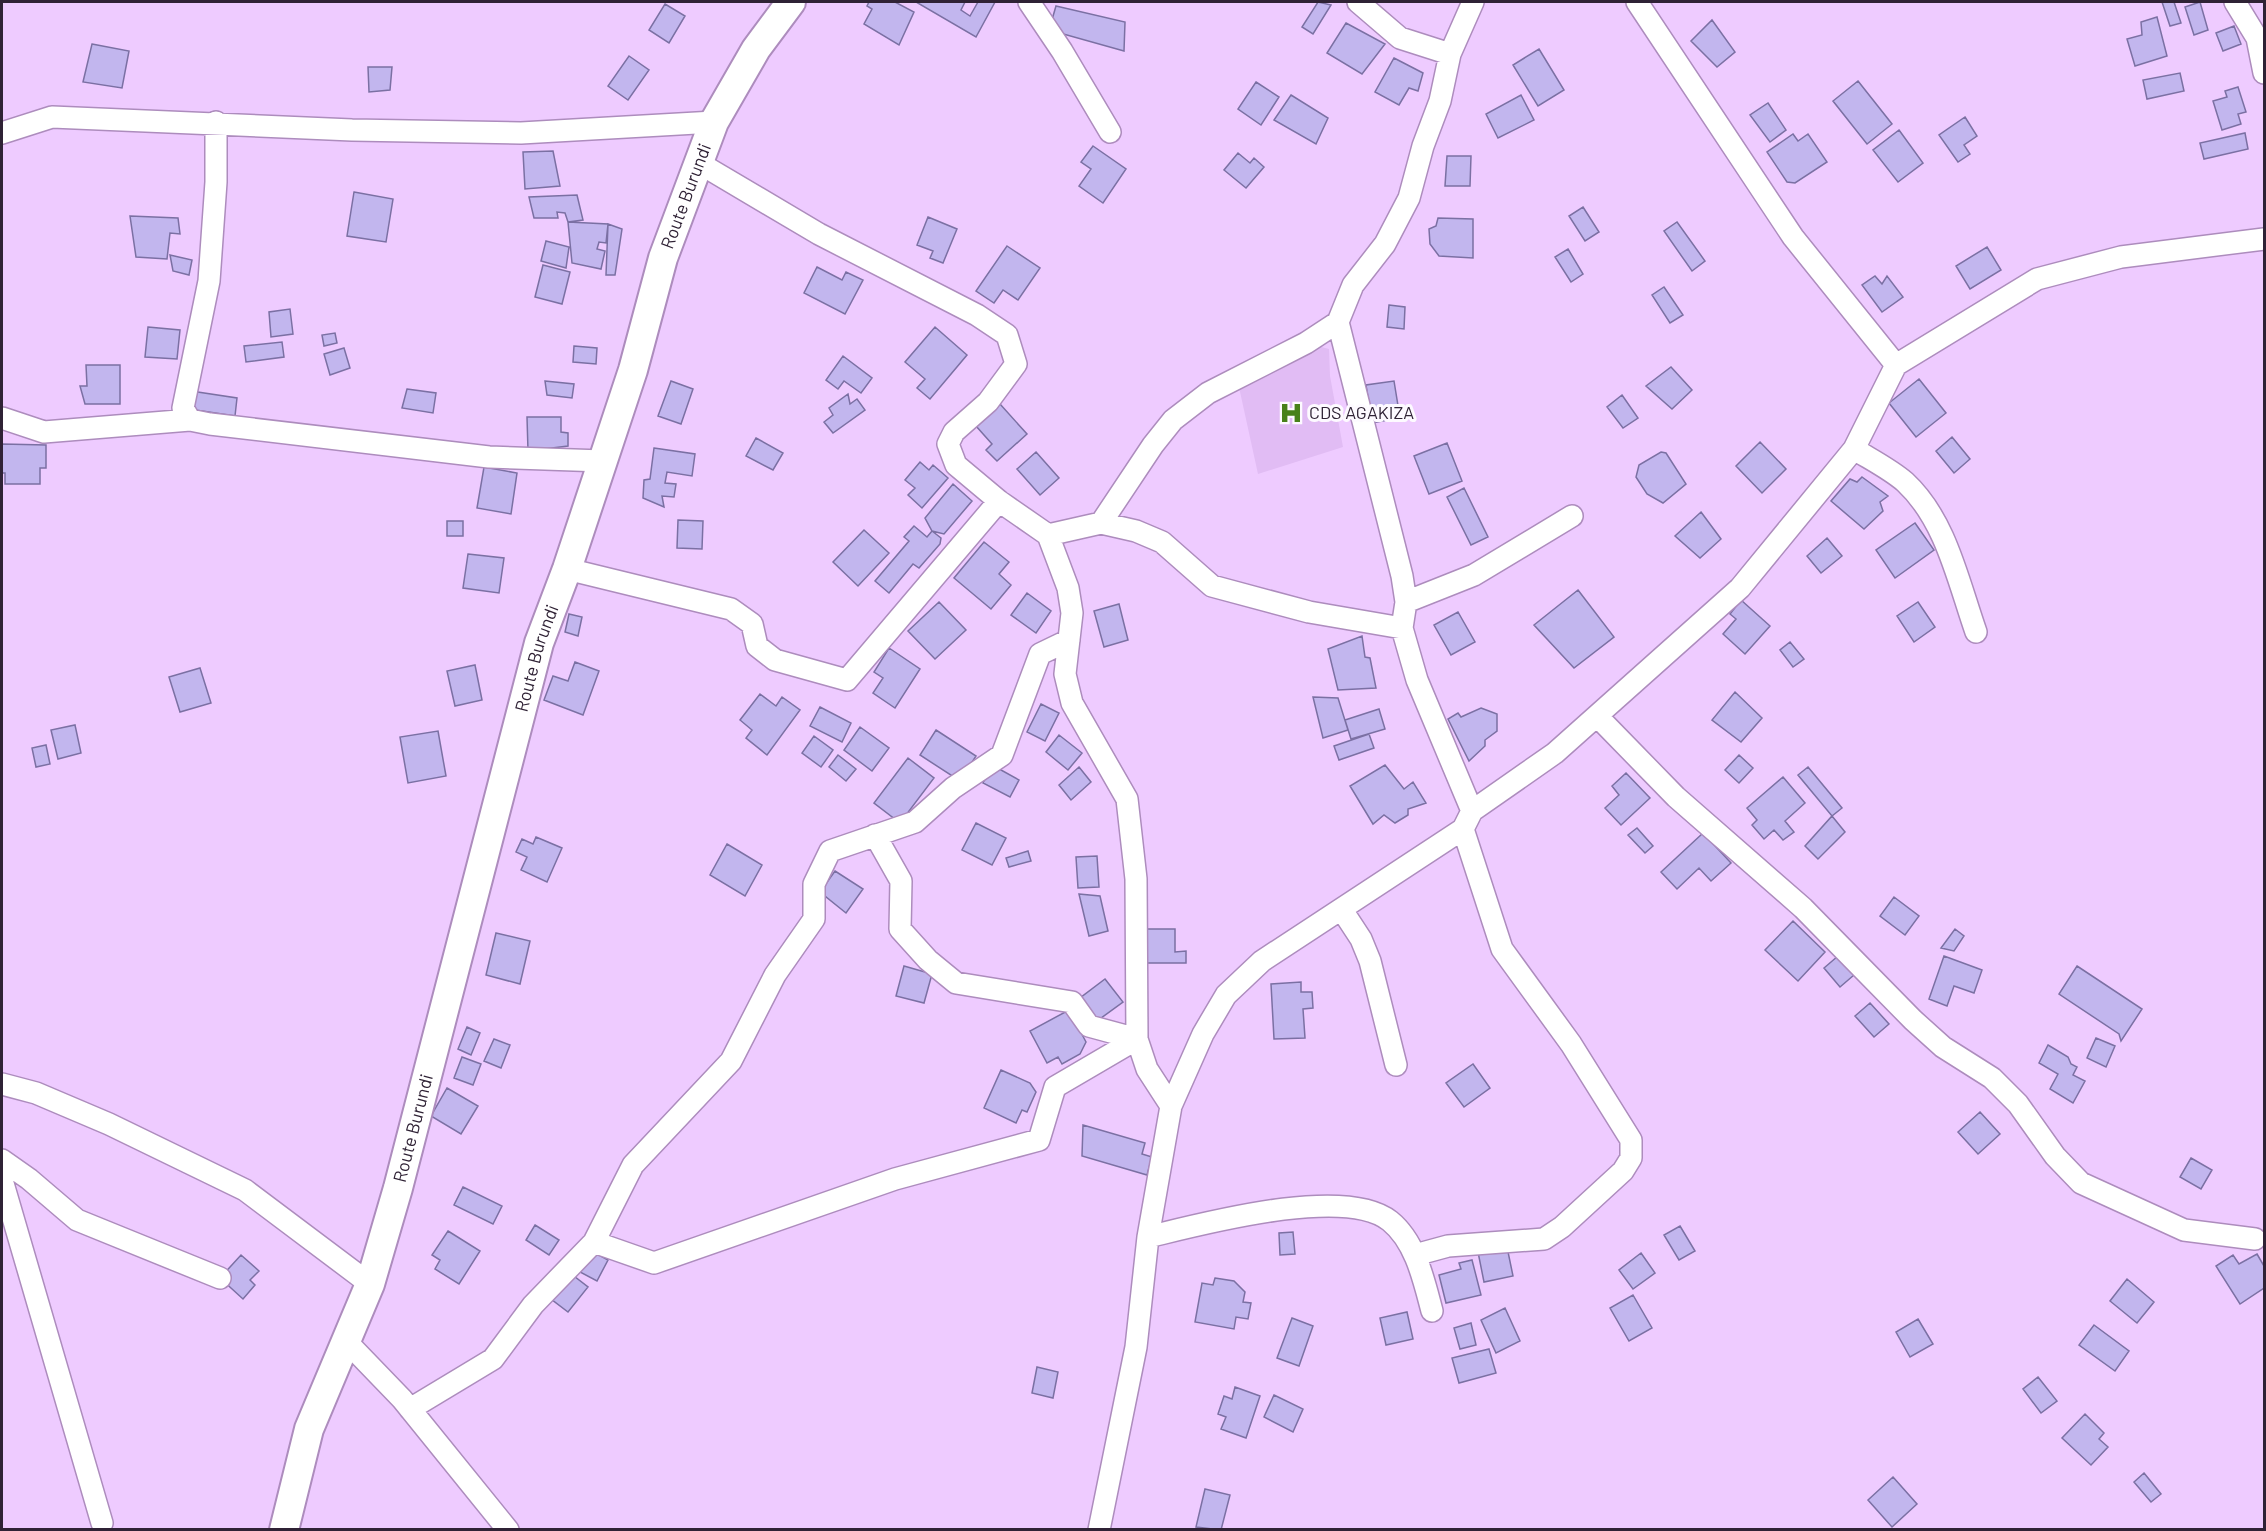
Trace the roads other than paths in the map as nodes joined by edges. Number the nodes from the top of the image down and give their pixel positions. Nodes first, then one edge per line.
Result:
1 (791, 2) edge
2 (1029, 2) edge
3 (1358, 2) edge
4 (1473, 2) edge
5 (1637, 2) edge
6 (2235, 2) edge
7 (1450, 54) junction
8 (2265, 73) edge
9 (216, 122) junction
10 (714, 122) junction
11 (1110, 132) dead end
12 (2, 133) edge
13 (699, 163) junction
14 (2265, 239) edge
15 (1338, 322) junction
16 (1896, 365) junction
17 (2, 418) edge
18 (190, 420) junction
19 (1854, 449) junction
20 (603, 461) junction
21 (999, 501) junction
22 (1572, 516) dead end
23 (1101, 523) junction
24 (1048, 535) junction
25 (567, 569) junction
26 (1406, 602) junction
27 (1402, 628) junction
28 (1976, 632) dead end
29 (1069, 640) junction
30 (1598, 717) junction
31 (1467, 820) junction
32 (875, 836) junction
33 (1342, 910) junction
34 (1137, 1039) junction
35 (1396, 1065) dead end
36 (2, 1084) edge
37 (1171, 1106) junction
38 (2, 1160) edge
39 (2, 1180) edge
40 (1148, 1237) junction
41 (2255, 1239) dead end
42 (594, 1242) junction
43 (1415, 1255) junction
44 (220, 1278) dead end
45 (370, 1284) junction
46 (1432, 1311) dead end
47 (346, 1342) junction
48 (410, 1409) junction
49 (102, 1523) dead end
50 (284, 1530) edge
51 (508, 1530) edge
52 (1100, 1530) edge

1 - 10 main road, Route Burundi
2 - 11 street
3 - 7 street
4 - 7 street
5 - 16 street
6 - 8 street
7 - 15 street
9 - 10 street
9 - 12 street
9 - 18 street
10 - 13 main road, Route Burundi
13 - 20 main road, Route Burundi
13 - 21 street
14 - 16 street
15 - 23 street
15 - 26 street
16 - 19 street
17 - 18 street
18 - 20 street
19 - 28 street
19 - 30 street
20 - 25 main road, Route Burundi
21 - 24 street
21 - 25 street
22 - 26 street
23 - 24 street
23 - 27 street
24 - 29 street
25 - 45 main road, Route Burundi
26 - 27 street
27 - 31 street
29 - 32 street
29 - 34 street
30 - 31 street
30 - 41 street
31 - 33 street
31 - 43 street
32 - 34 street
32 - 42 street
33 - 35 street
33 - 37 street
34 - 37 street
34 - 42 street
36 - 45 street
37 - 40 street
38 - 44 street
39 - 49 street
40 - 43 street
40 - 52 street
42 - 48 street
43 - 46 street
45 - 47 main road, Route Burundi
47 - 48 street
47 - 50 main road, Route Burundi
48 - 51 street

